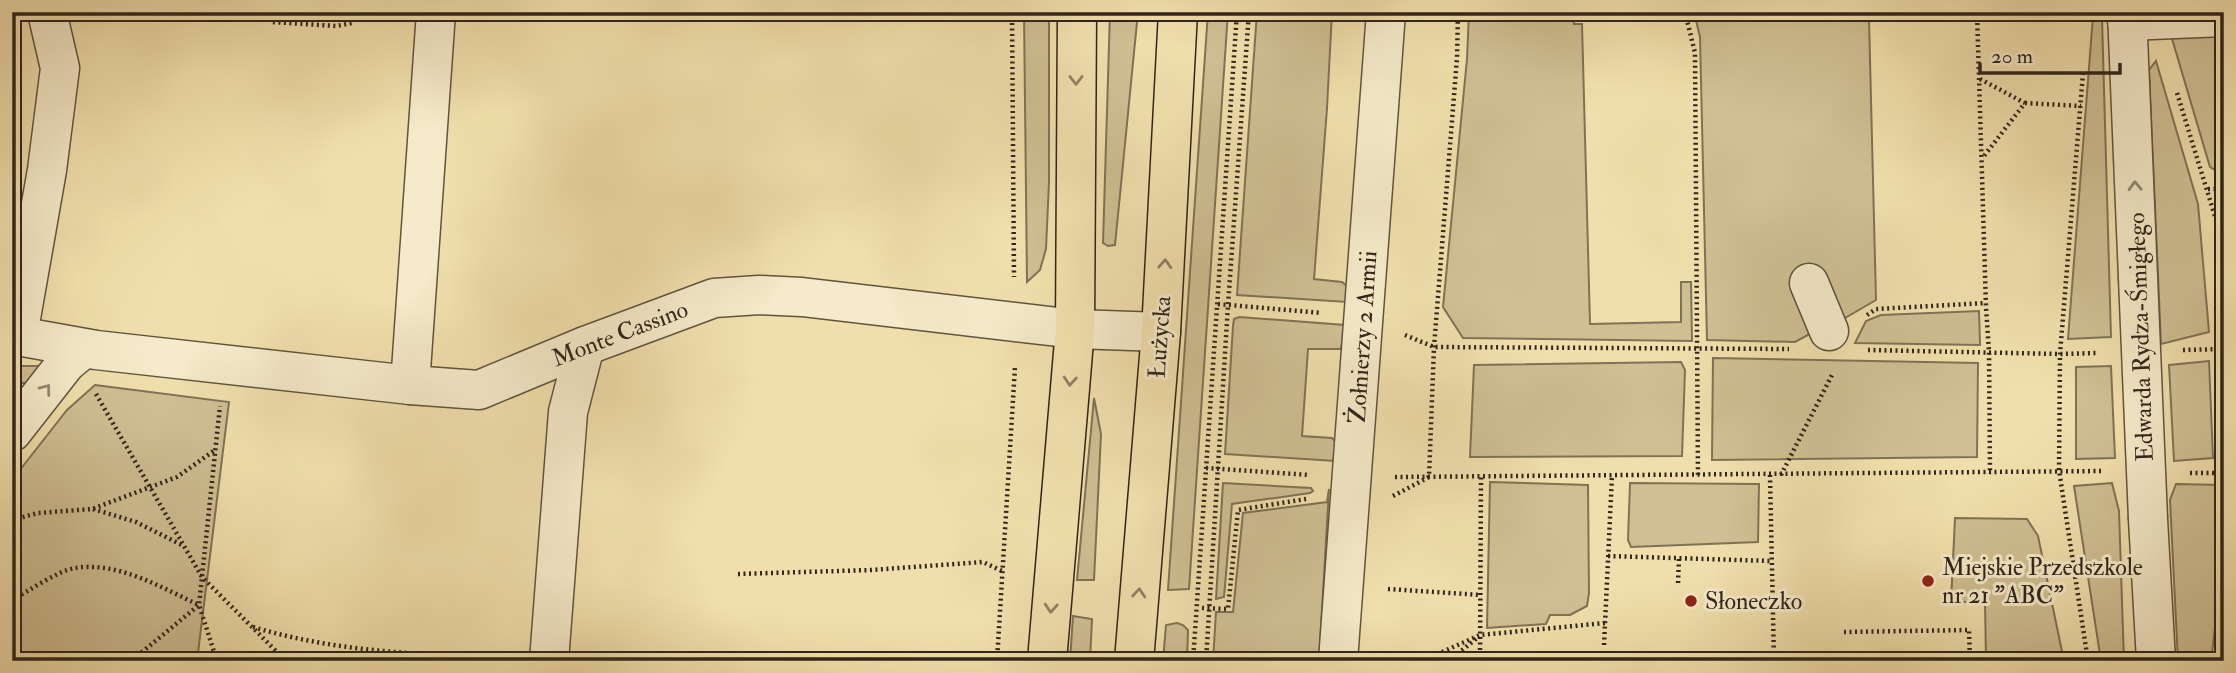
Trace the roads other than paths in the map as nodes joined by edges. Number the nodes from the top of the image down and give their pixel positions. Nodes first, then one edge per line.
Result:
1 (47, 12) edge
2 (436, 12) edge
3 (1077, 12) edge
4 (1178, 12) edge
5 (1386, 12) edge
6 (2127, 17) edge
7 (2224, 17) edge
8 (1809, 283) dead end
9 (1074, 329) junction
10 (1829, 331) dead end
11 (1161, 332) junction
12 (15, 335) edge
13 (585, 346) junction
14 (83, 349) junction
15 (410, 385) junction
16 (12, 432) edge
17 (531, 659) edge
18 (1047, 661) edge
19 (1134, 661) edge
20 (1338, 661) edge
21 (2156, 661) edge

1 - 12 street, Monte Cassino
2 - 15 street
3 -> 9 main road
11 -> 4 main road, Łużycka
5 - 20 street, Żołnierzy 2 Armii
6 - 7 street
21 -> 6 street, Edwarda Rydza-Śmigłego, bridge
8 - 10 street
9 - 11 street, Monte Cassino
9 - 13 street, Monte Cassino
9 -> 18 main road
19 -> 11 main road, Łużycka
12 - 14 street, Monte Cassino
13 - 15 street, Monte Cassino
13 - 17 street
14 - 15 street, Monte Cassino
16 -> 14 street

